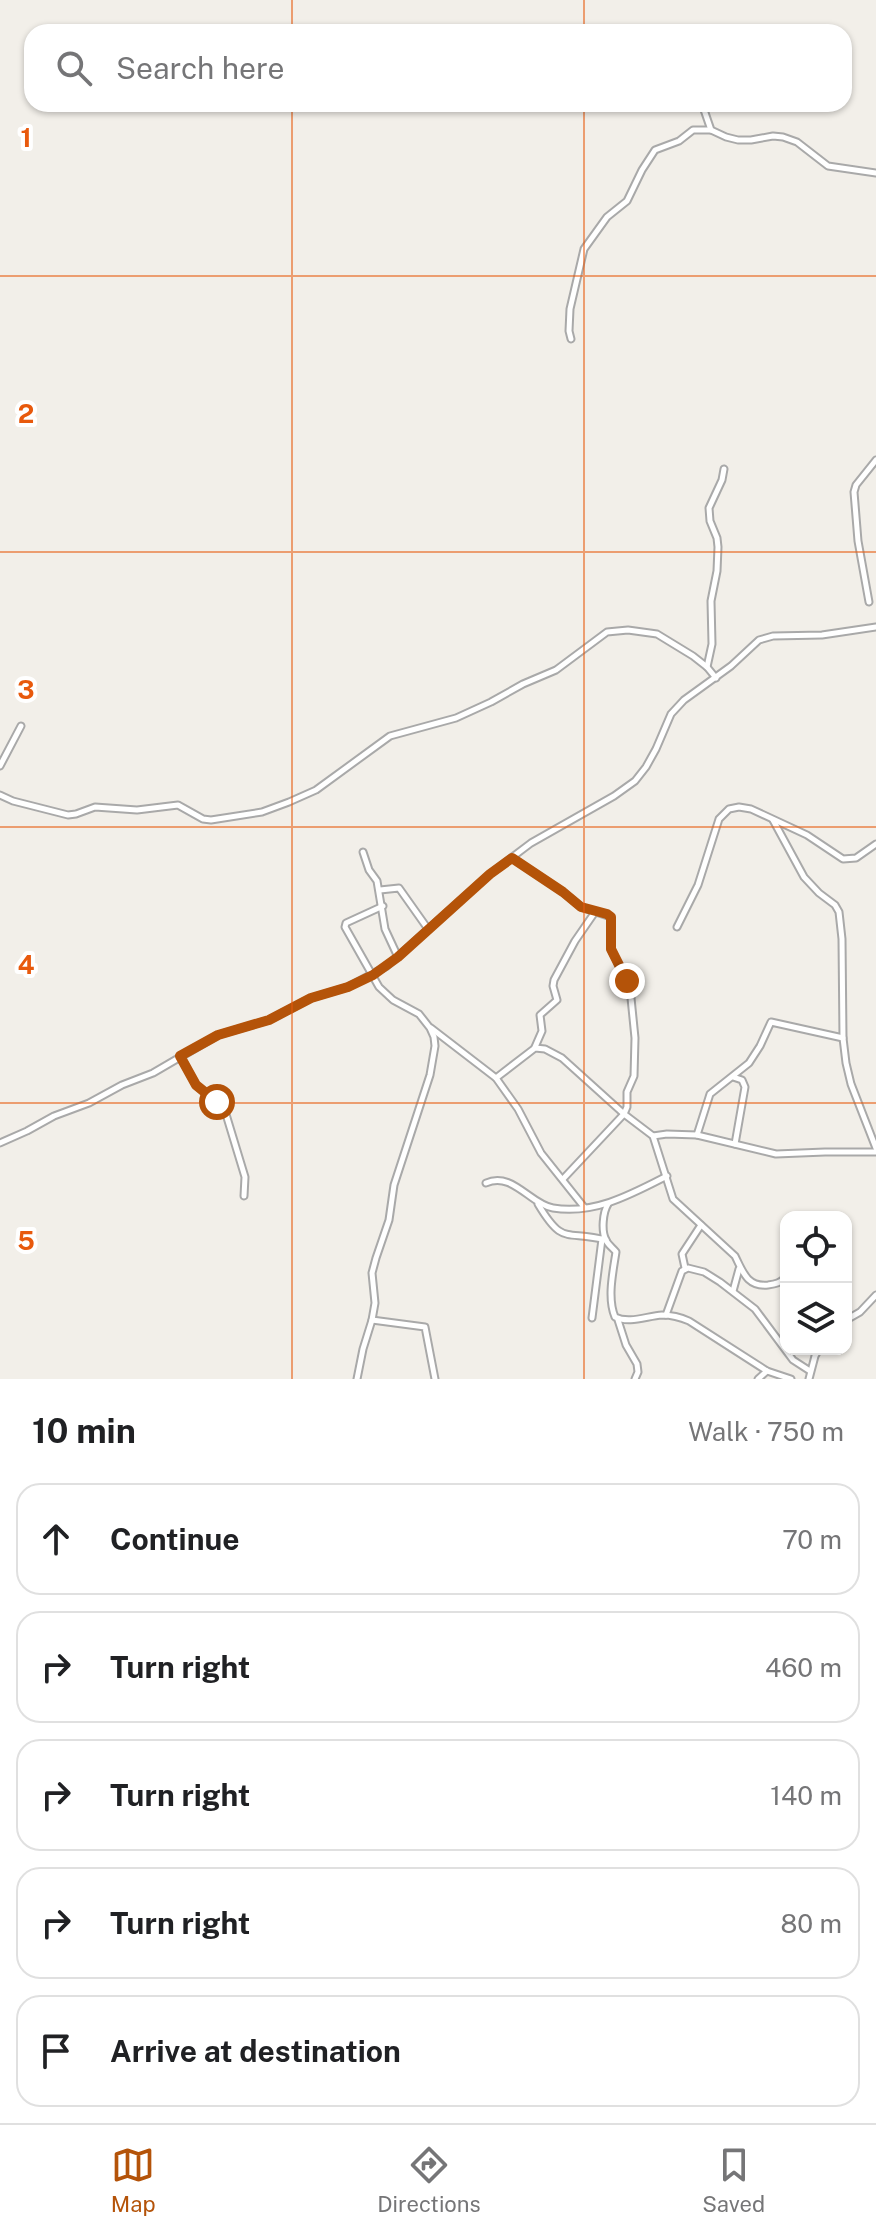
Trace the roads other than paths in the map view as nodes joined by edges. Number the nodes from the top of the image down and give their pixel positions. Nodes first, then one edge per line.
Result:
1 (705, 112) edge
2 (711, 130) junction
3 (876, 173) edge
4 (571, 339) dead end
5 (876, 460) edge
6 (724, 469) dead end
7 (869, 602) dead end
8 (876, 627) edge
9 (707, 667) junction
10 (716, 678) junction
11 (21, 726) dead end
12 (0, 766) edge
13 (0, 795) edge
14 (773, 820) junction
15 (876, 844) edge
16 (363, 852) dead end
17 (512, 858) junction
18 (380, 890) junction
19 (383, 906) junction
20 (595, 912) junction
21 (677, 927) dead end
22 (428, 929) junction
23 (398, 957) junction
24 (373, 975) junction
25 (430, 1028) junction
26 (843, 1038) junction
27 (535, 1048) junction
28 (180, 1056) junction
29 (732, 1077) junction
30 (496, 1078) junction
31 (624, 1114) junction
32 (697, 1135) junction
33 (653, 1136) junction
34 (0, 1143) edge
35 (735, 1144) junction
36 (876, 1150) edge
37 (667, 1176) junction
38 (563, 1179) junction
39 (486, 1183) dead end
40 (244, 1196) dead end
41 (538, 1204) junction
42 (608, 1204) junction
43 (584, 1207) junction
44 (701, 1225) junction
45 (604, 1240) junction
46 (685, 1268) junction
47 (739, 1268) junction
48 (780, 1282) edge
49 (733, 1291) junction
50 (876, 1295) edge
51 (666, 1315) junction
52 (852, 1317) edge
53 (592, 1318) dead end
54 (372, 1320) junction
55 (618, 1320) junction
56 (817, 1355) edge
57 (767, 1371) junction
58 (810, 1371) junction
59 (357, 1379) edge
60 (435, 1379) edge
61 (635, 1379) edge
62 (758, 1379) edge
63 (791, 1379) edge
64 (809, 1379) edge

1 - 2 street
2 - 3 street
2 - 4 street
5 - 7 street
6 - 9 street
8 - 10 street
9 - 10 street
9 - 13 street
10 - 17 street
11 - 12 street
14 - 15 street
14 - 21 street
14 - 26 street
16 - 18 street
17 - 20 street
17 - 22 street
18 - 19 street
18 - 22 street
19 - 23 street
19 - 24 street
20 - 27 street
20 - 31 street
22 - 23 street
23 - 24 street
24 - 25 street
24 - 28 street
25 - 30 street
25 - 54 street
26 - 29 street
26 - 36 street
27 - 30 street
27 - 31 street
28 - 34 street
28 - 40 street
29 - 32 street
29 - 35 street
30 - 38 street
31 - 33 street
31 - 38 street
32 - 33 street
32 - 35 street
33 - 37 street
35 - 36 street
37 - 42 street
37 - 44 street
38 - 43 street
39 - 41 street
41 - 43 street
41 - 45 street
42 - 43 street
42 - 45 street
44 - 46 street
44 - 47 street
45 - 53 street
45 - 55 street
46 - 49 street
46 - 51 street
47 - 48 street
47 - 49 street
49 - 58 street
50 - 52 street
51 - 55 street
51 - 57 street
54 - 59 street
54 - 60 street
55 - 61 street
56 - 58 street
57 - 62 street
57 - 63 street
58 - 64 street

